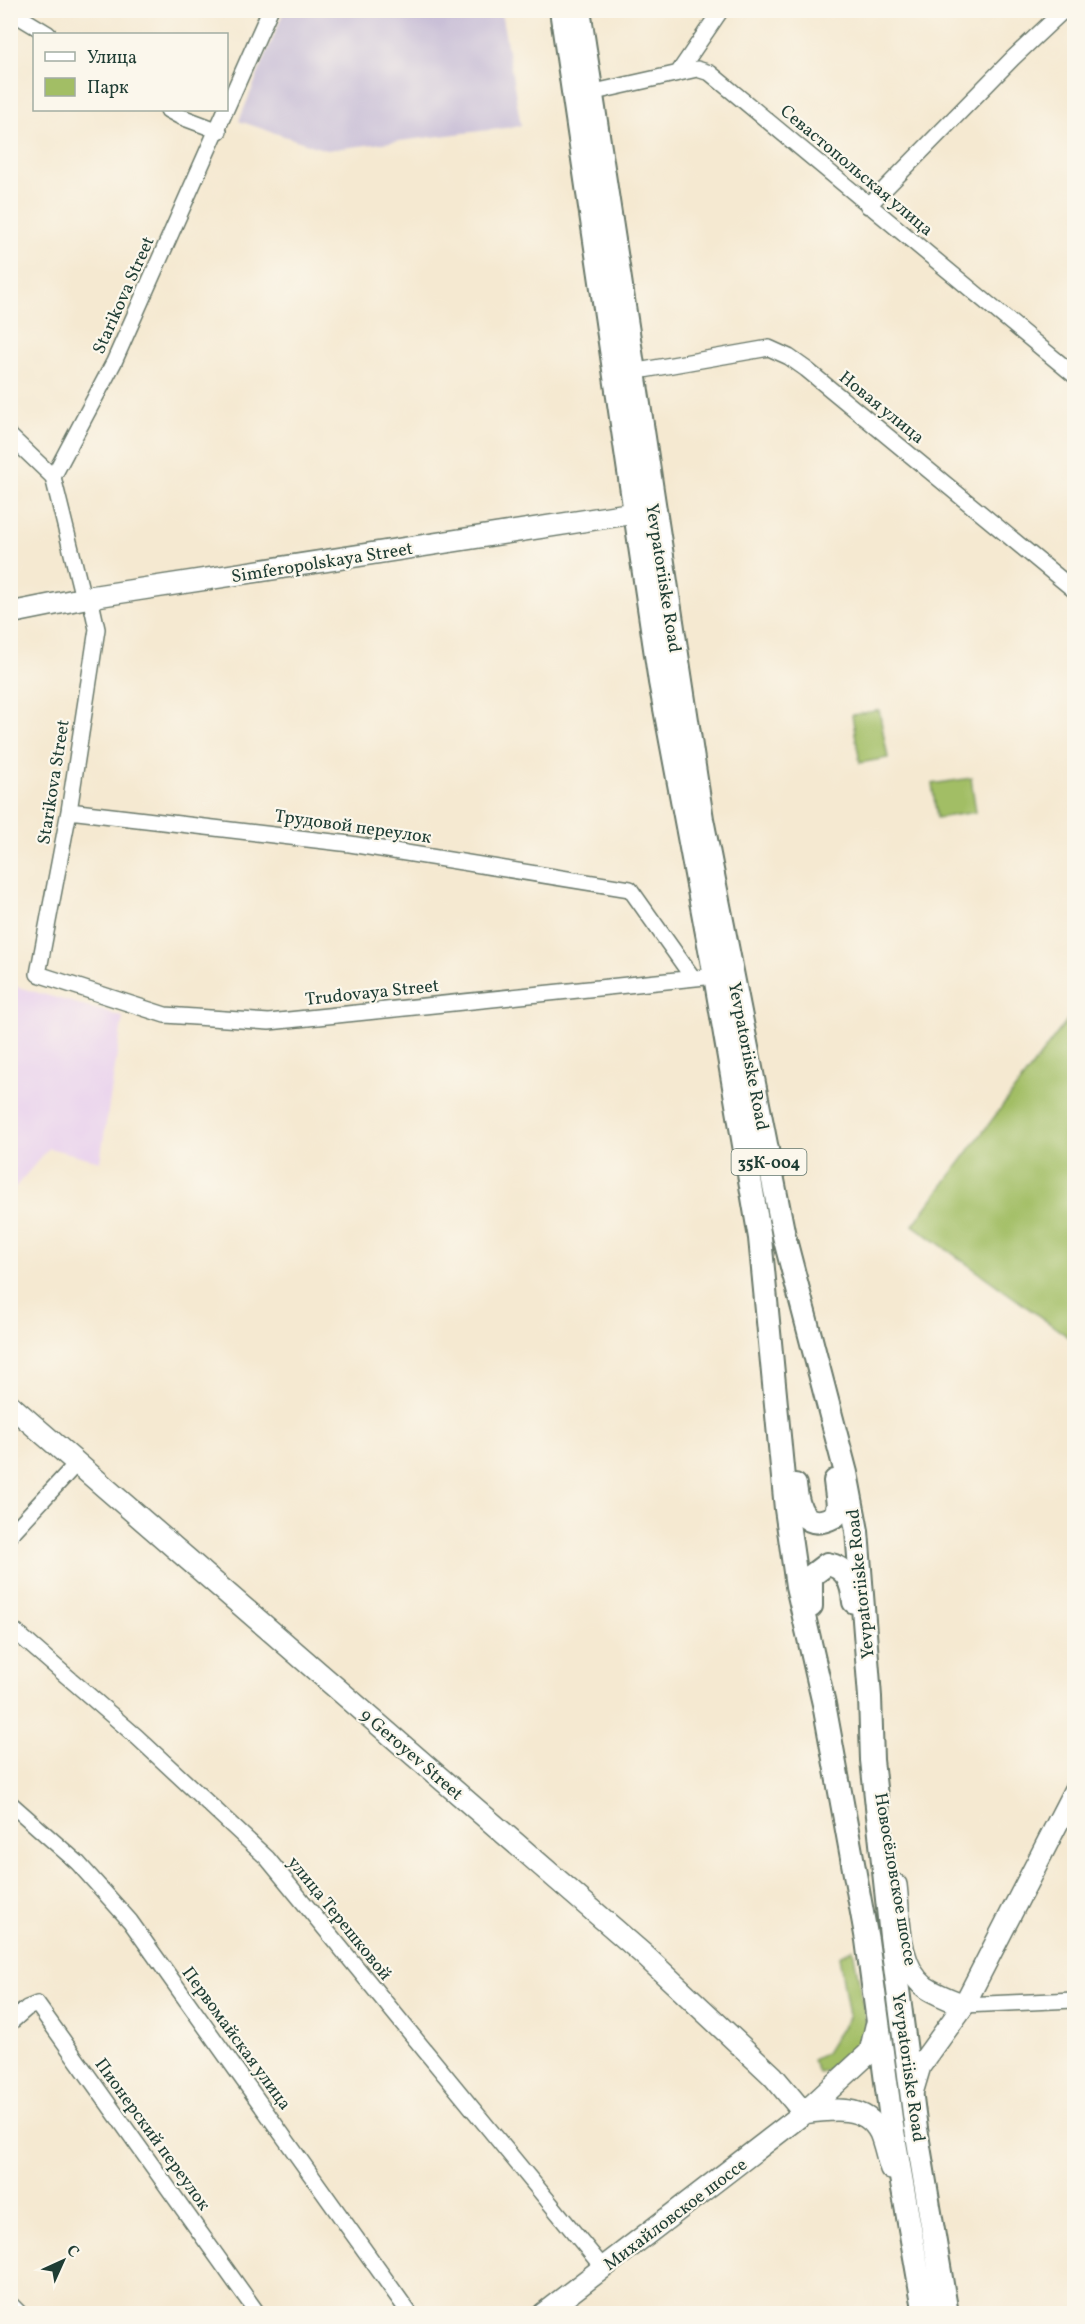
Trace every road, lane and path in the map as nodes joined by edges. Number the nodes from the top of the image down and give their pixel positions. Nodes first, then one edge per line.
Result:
1 (270, 10) edge
2 (561, 10) edge
3 (579, 10) edge
4 (721, 10) edge
5 (1064, 10) edge
6 (10, 11) edge
7 (46, 33) edge
8 (678, 73) junction
9 (590, 93) junction
10 (228, 110) edge
11 (170, 111) edge
12 (227, 111) edge
13 (219, 131) junction
14 (868, 206) junction
15 (632, 372) junction
16 (1074, 375) edge
17 (11, 436) edge
18 (53, 477) junction
19 (634, 513) junction
20 (1074, 590) edge
21 (87, 598) junction
22 (10, 613) edge
23 (69, 811) junction
24 (38, 974) joint
25 (704, 977) junction
26 (824, 1392) junction
27 (10, 1405) edge
28 (781, 1455) junction
29 (76, 1464) junction
30 (10, 1535) edge
31 (10, 1627) edge
32 (821, 1692) junction
33 (870, 1697) junction
34 (872, 1760) junction
35 (1074, 1791) edge
36 (10, 1803) edge
37 (1074, 2000) edge
38 (964, 2005) junction
39 (878, 2019) junction
40 (10, 2023) edge
41 (912, 2096) junction
42 (804, 2113) junction
43 (909, 2220) junction
44 (604, 2268) junction
45 (10, 2308) edge
46 (15, 2313) edge
47 (258, 2313) edge
48 (410, 2313) edge
49 (543, 2313) edge
50 (925, 2313) edge
51 (947, 2313) edge

1 - 10 street, Starikova Street
2 - 19 main road, Yevpatoriiske Road / 35К-004
3 - 9 main road, Yevpatoriiske Road / 35К-004
4 - 8 street
5 - 14 street
6 - 7 street
8 - 9 street, Севастопольская улица
8 - 14 street, Севастопольская улица
9 - 15 main road, Yevpatoriiske Road / 35К-004
11 - 13 street
12 - 13 street, Starikova Street
13 - 18 street, Starikova Street
14 - 16 street, Севастопольская улица
15 - 20 street, Новая улица
15 - 26 main road, Yevpatoriiske Road / 35К-004
17 - 18 street
18 - 21 street, Starikova Street
19 - 21 street, Simferopolskaya Street
19 - 25 main road, Yevpatoriiske Road / 35К-004
21 - 22 street, Simferopolskaya Street
21 - 23 street, Starikova Street
23 - 24 street, Starikova Street
23 - 25 street, Трудовой переулок
24 - 25 street, Trudovaya Street
25 - 28 main road, Yevpatoriiske Road / 35К-004
26 - 28 main road
26 - 33 main road, Yevpatoriiske Road / 35К-004
27 - 29 street, 9 Geroyev Street
28 - 32 main road, Yevpatoriiske Road / 35К-004
29 - 30 street
29 - 42 street, 9 Geroyev Street
31 - 44 street, улица Терешковой
32 - 33 main road
32 - 39 main road, Yevpatoriiske Road / 35К-004
33 - 34 main road, Yevpatoriiske Road / 35К-004
34 - 38 street, Новосёловское шоссе
34 - 41 main road, Yevpatoriiske Road / 35К-004
35 - 38 street
36 - 48 street, Первомайская улица
37 - 38 street
38 - 41 street
39 - 42 street, Михайловское шоссе
39 - 43 main road, Yevpatoriiske Road / 35К-004
40 - 47 street, Пионерский переулок
41 - 51 main road, Yevpatoriiske Road / 35К-004
42 - 43 street
42 - 44 street, Михайловское шоссе
43 - 50 main road, Yevpatoriiske Road / 35К-004
44 - 49 street, Михайловское шоссе
45 - 46 street

